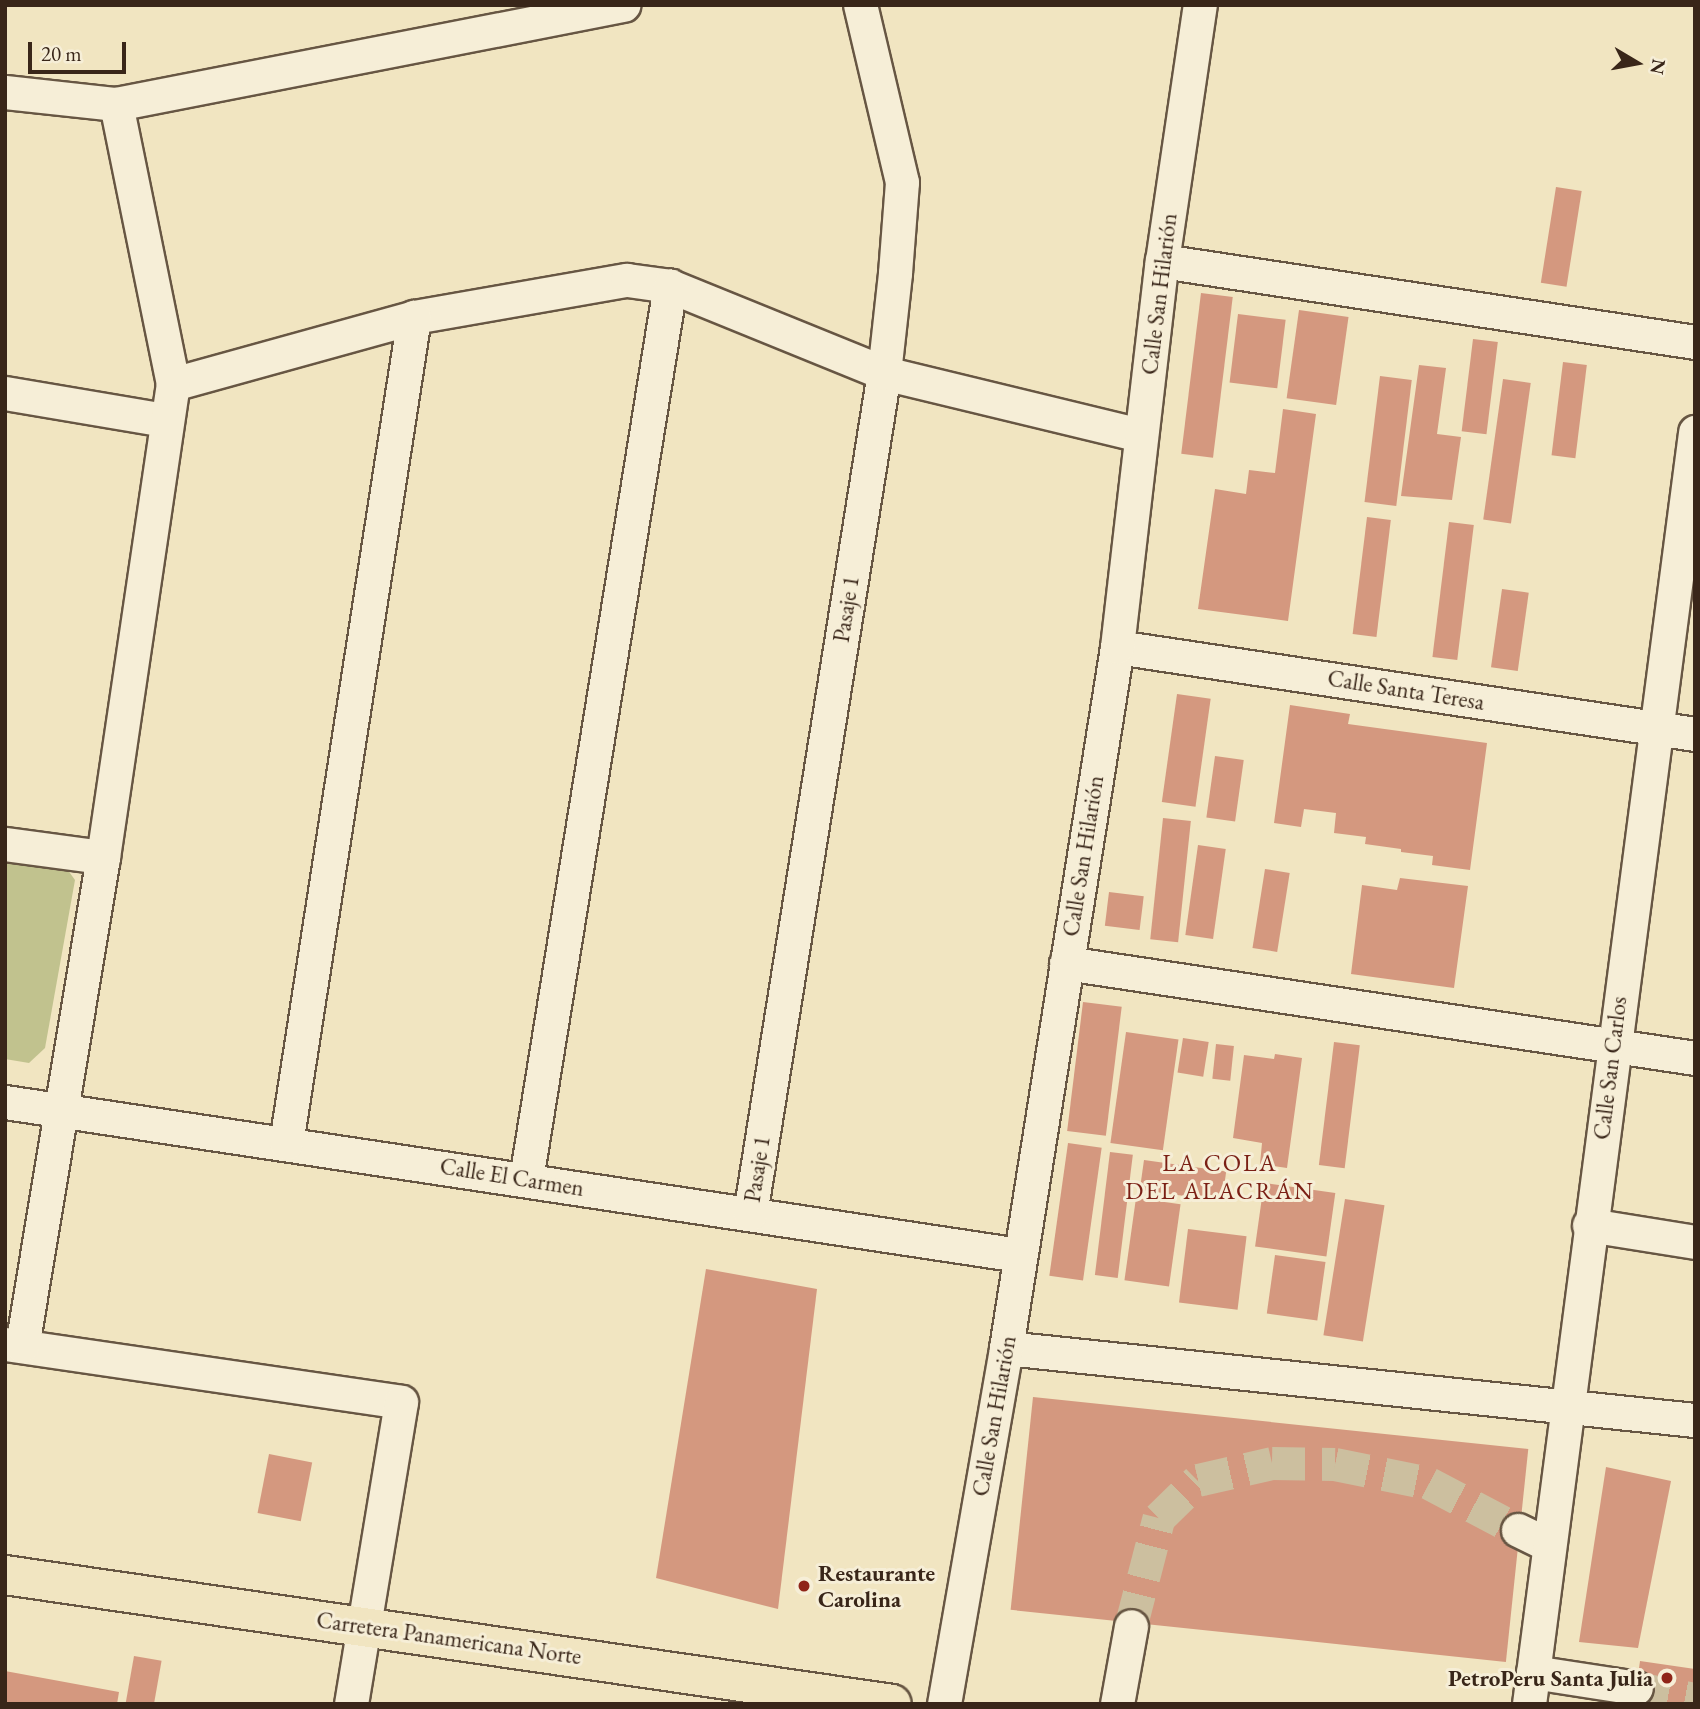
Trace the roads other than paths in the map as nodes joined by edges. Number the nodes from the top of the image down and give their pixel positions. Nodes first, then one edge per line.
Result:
1 (623, 5) edge
2 (860, 5) edge
3 (1200, 5) edge
4 (5, 92) edge
5 (116, 104) junction
6 (1161, 261) junction
7 (670, 286) junction
8 (414, 317) junction
9 (1695, 342) edge
10 (884, 373) junction
11 (173, 384) junction
12 (5, 393) edge
13 (165, 420) junction
14 (1695, 432) edge
15 (1141, 435) junction
16 (1117, 647) junction
17 (1654, 727) junction
18 (1695, 734) edge
19 (5, 844) edge
20 (103, 857) junction
21 (1066, 963) junction
22 (1613, 1045) junction
23 (1695, 1058) edge
24 (5, 1102) edge
25 (61, 1109) junction
26 (286, 1143) junction
27 (526, 1179) junction
28 (750, 1214) junction
29 (1589, 1225) junction
30 (1695, 1242) edge
31 (1019, 1255) junction
32 (14, 1345) edge
33 (1006, 1348) junction
34 (1565, 1404) junction
35 (1695, 1420) edge
36 (1518, 1530) tunnel mouth
37 (1549, 1545) junction
38 (5, 1575) edge
39 (363, 1626) junction
40 (1131, 1626) tunnel mouth
41 (1531, 1688) edge
42 (1636, 1688) tunnel mouth
43 (1587, 1692) edge
44 (351, 1704) edge
45 (892, 1704) edge
46 (944, 1704) edge
47 (1117, 1704) edge

1 - 5 street
2 - 10 street, Pasaje 1
3 - 6 street, Calle San Hilarión
4 - 5 street
5 - 11 street
6 - 9 street
6 - 15 street, Calle San Hilarión
7 - 8 street
7 - 10 street
7 - 27 street
8 - 11 street
8 - 26 street
10 - 15 street
10 - 28 street, Pasaje 1
11 - 13 street
12 - 13 street
13 - 20 street
14 - 17 street, Calle San Carlos
15 - 16 street, Calle San Hilarión
16 - 17 street, Calle Santa Teresa
16 - 21 street, Calle San Hilarión
17 - 18 street, Calle Santa Teresa
17 - 22 street, Calle San Carlos
19 - 20 street
20 - 25 street
21 - 22 street
21 - 31 street, Calle San Hilarión
22 - 23 street
22 - 29 street, Calle San Carlos
24 - 25 street, Calle El Carmen
25 - 26 street, Calle El Carmen
25 - 32 street
26 - 27 street, Calle El Carmen
27 - 28 street, Calle El Carmen
28 - 31 street, Calle El Carmen
29 - 30 street
29 - 34 street, Calle San Carlos
31 - 33 street, Calle San Hilarión
32 - 39 street
33 - 34 street
33 - 46 street, Calle San Hilarión
34 - 35 street
34 - 37 street, Calle San Carlos
36 - 37 street
37 - 41 street, Calle San Carlos
38 - 39 highway, Carretera Panamericana Norte
39 - 44 street
39 - 45 highway, Carretera Panamericana Norte
40 - 47 street
41 - 43 street
42 - 43 street

